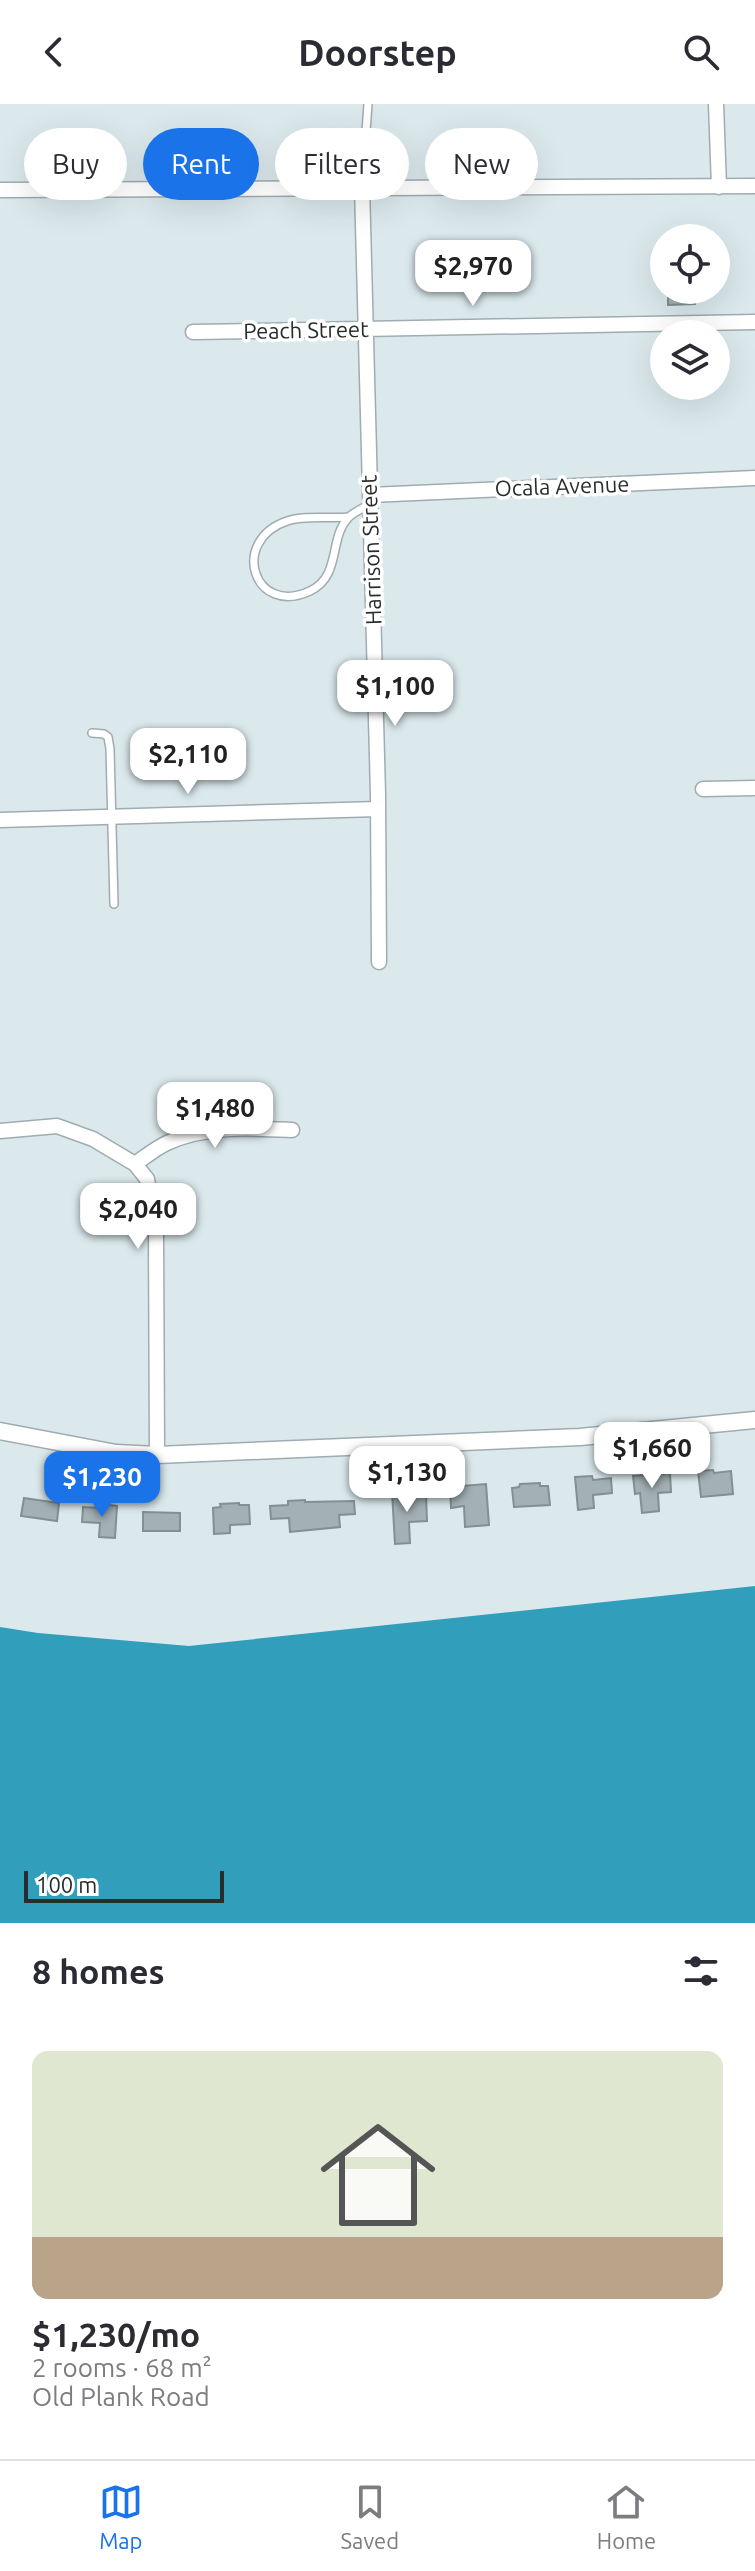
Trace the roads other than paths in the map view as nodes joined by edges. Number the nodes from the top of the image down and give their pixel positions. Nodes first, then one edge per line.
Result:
1 (368, 104) edge
2 (716, 104) edge
3 (366, 128) edge
4 (409, 186) edge
5 (755, 186) edge
6 (275, 187) edge
7 (719, 187) junction
8 (0, 190) edge
9 (362, 200) edge
10 (755, 322) edge
11 (365, 330) junction
12 (193, 332) dead end
13 (755, 478) edge
14 (370, 499) junction
15 (349, 517) junction
16 (92, 733) dead end
17 (755, 788) edge
18 (703, 789) dead end
19 (378, 809) junction
20 (110, 817) junction
21 (0, 820) edge
22 (114, 904) dead end
23 (379, 962) dead end
24 (292, 1130) dead end
25 (0, 1131) edge
26 (135, 1164) junction
27 (755, 1420) edge
28 (0, 1431) edge
29 (157, 1455) junction

1 - 3 lane
2 - 7 street
4 - 7 street
5 - 7 street
6 - 8 street
9 - 11 street, Harrison Street
10 - 11 street, Peach Street
11 - 12 street, Peach Street
11 - 14 street, Harrison Street
13 - 14 street, Ocala Avenue
14 - 15 lane
14 - 19 street, Harrison Street
15 - 15 lane
16 - 20 lane
17 - 18 street
19 - 20 street
19 - 23 street, Harrison Street
20 - 21 street
20 - 22 lane
24 - 26 street
25 - 26 street
26 - 29 street
27 - 29 street
28 - 29 street

